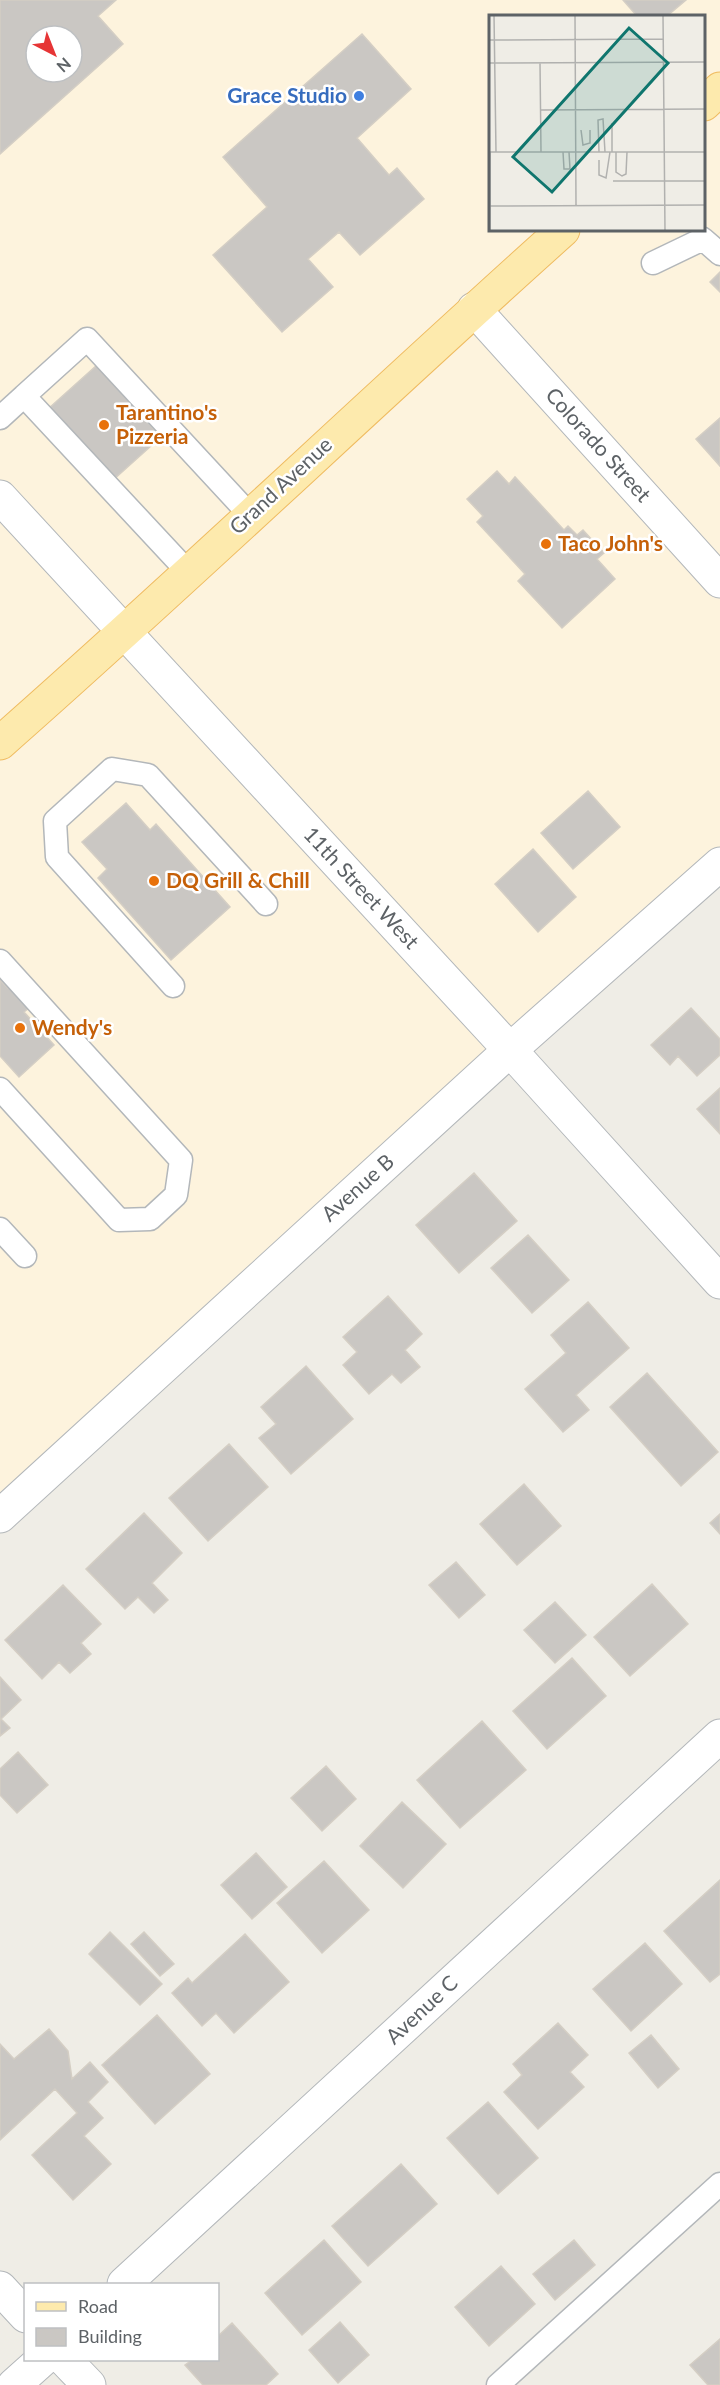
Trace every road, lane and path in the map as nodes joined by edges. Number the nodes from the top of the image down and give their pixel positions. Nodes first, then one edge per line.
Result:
1 (720, 89) edge
2 (705, 103) edge
3 (562, 231) edge
4 (720, 254) edge
5 (653, 263) dead end
6 (474, 309) junction
7 (24, 396) junction
8 (0, 417) edge
9 (0, 497) edge
10 (250, 515) junction
11 (188, 572) junction
12 (720, 581) edge
13 (125, 633) junction
14 (0, 742) edge
15 (720, 864) edge
16 (266, 904) dead end
17 (0, 961) edge
18 (173, 986) dead end
19 (510, 1050) junction
20 (0, 1089) edge
21 (0, 1229) edge
22 (25, 1256) dead end
23 (720, 1282) edge
24 (0, 1516) edge
25 (720, 1736) edge
26 (720, 2184) edge
27 (125, 2283) edge
28 (0, 2288) edge
29 (24, 2314) edge
30 (41, 2361) edge
31 (66, 2361) edge
32 (14, 2385) edge
33 (88, 2385) edge
34 (498, 2385) edge

1 - 2 main road
3 - 6 main road, Grand Avenue
4 - 5 lane
6 - 10 main road, Grand Avenue
6 - 12 street, Colorado Street
7 - 8 lane
7 - 10 lane
7 - 11 lane
9 - 13 street, 11th Street West
10 - 11 main road, Grand Avenue
11 - 13 main road, Grand Avenue
13 - 14 main road, Grand Avenue
13 - 19 street, 11th Street West
15 - 19 street, Avenue B
16 - 18 lane
17 - 20 lane
19 - 23 street, 11th Street West
19 - 24 street, Avenue B
21 - 22 lane
25 - 27 street, Avenue C
26 - 34 lane
28 - 29 street
30 - 32 street
31 - 33 street

